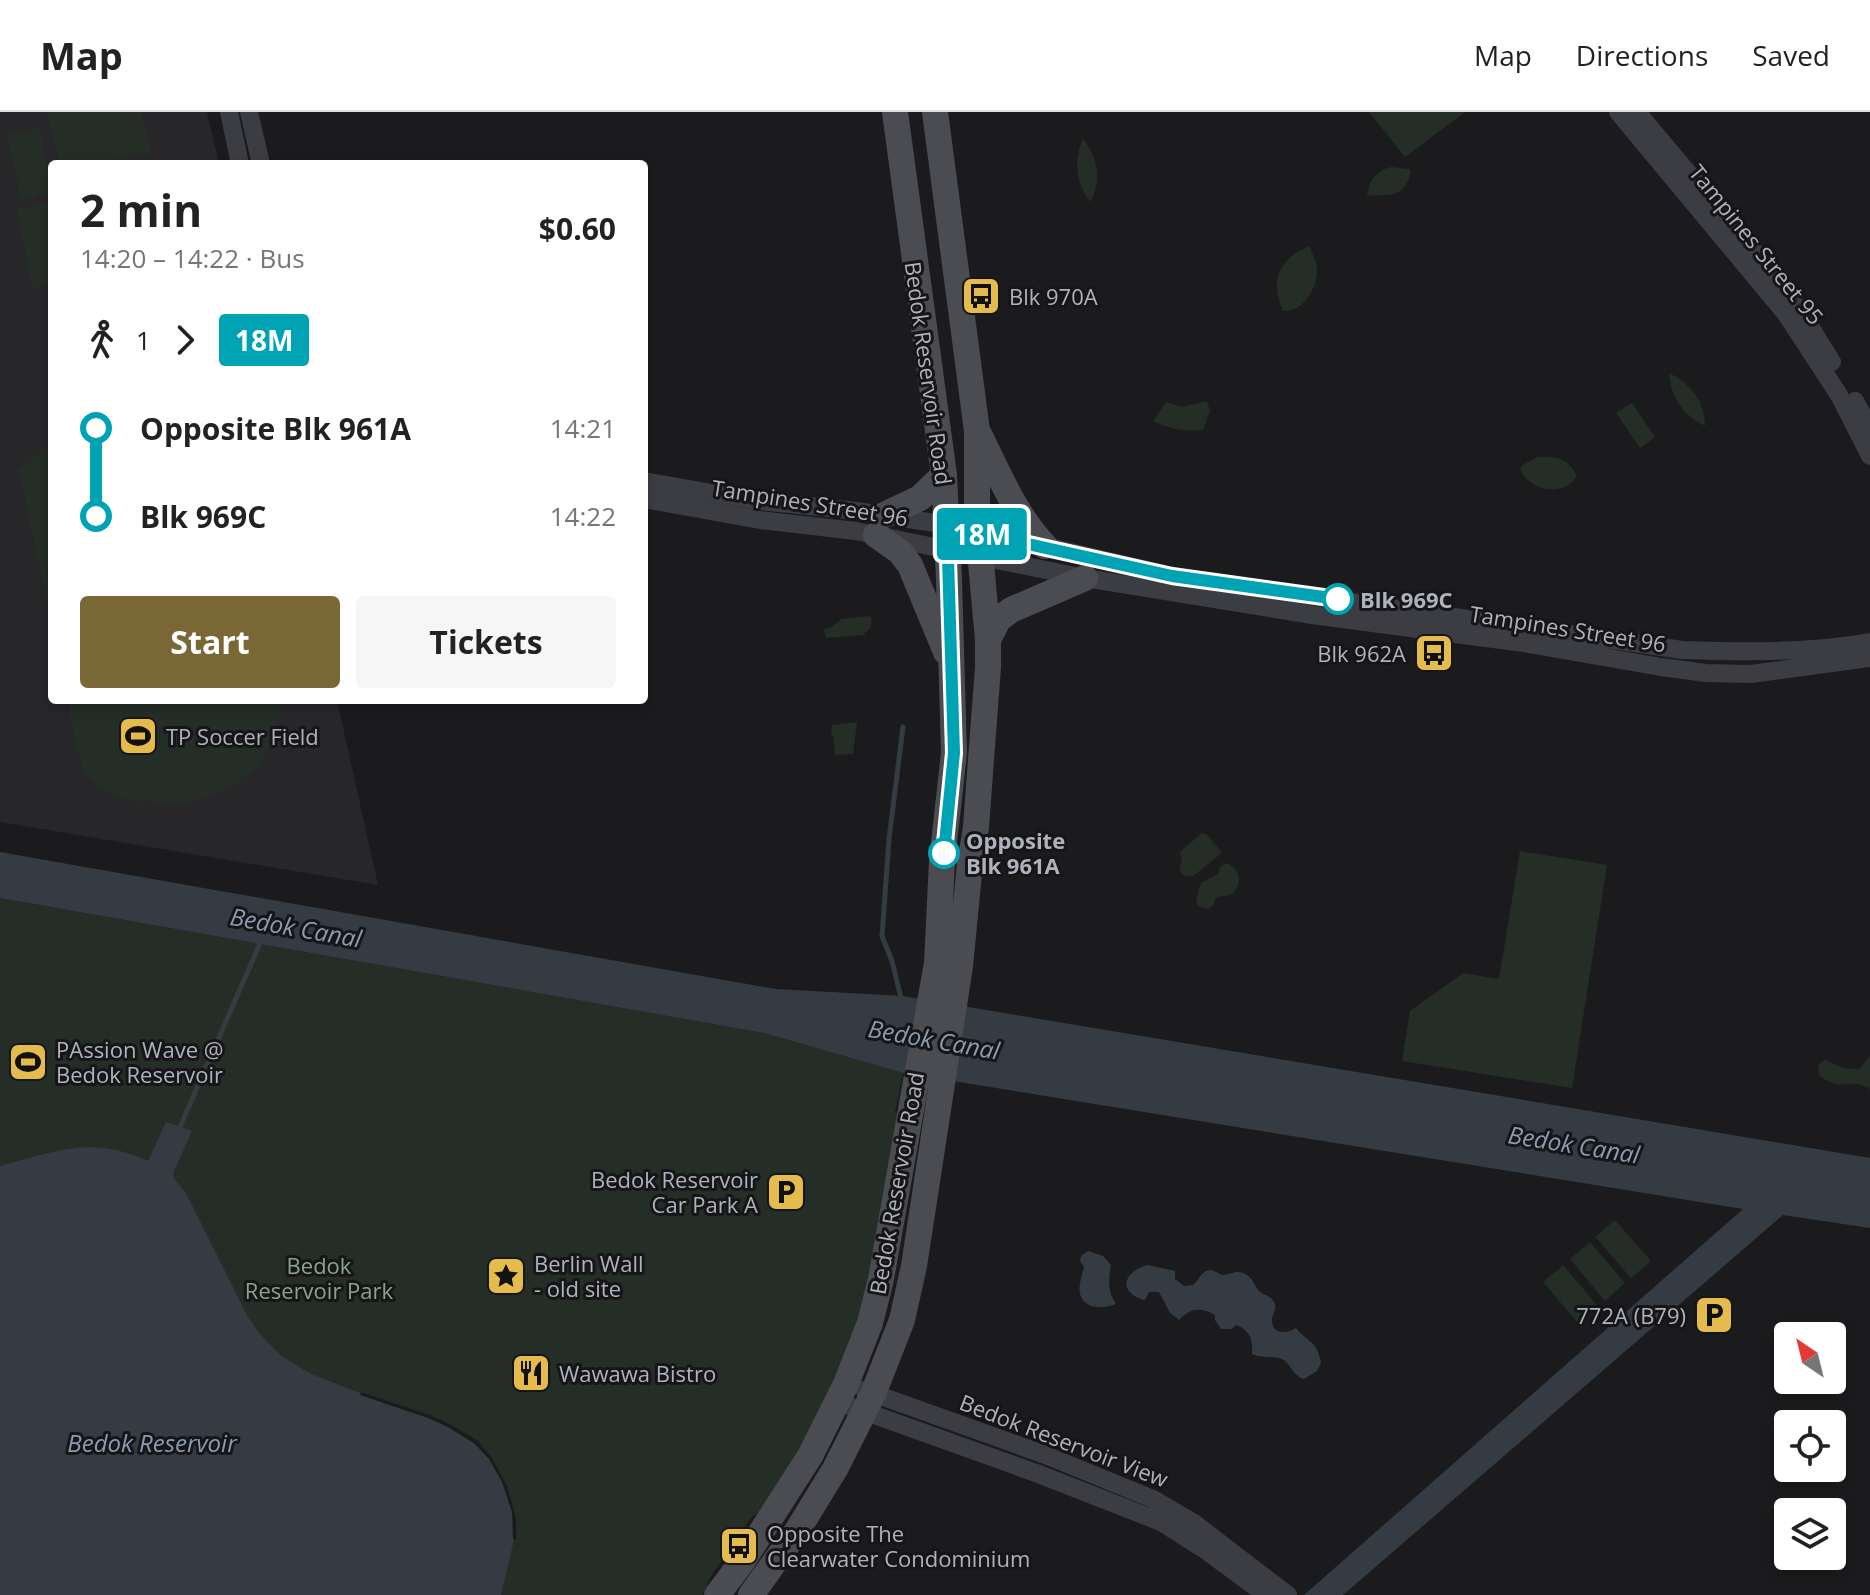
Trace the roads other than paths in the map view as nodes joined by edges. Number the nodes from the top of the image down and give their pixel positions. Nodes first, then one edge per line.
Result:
1 (229, 112) edge
2 (249, 112) edge
3 (895, 112) edge
4 (935, 112) edge
5 (1618, 112) edge
6 (1637, 112) edge
7 (239, 160) edge
8 (260, 160) edge
9 (1870, 428) edge
10 (977, 431) junction
11 (1870, 456) edge
12 (944, 475) junction
13 (648, 482) edge
14 (648, 500) edge
15 (880, 525) junction
16 (948, 538) junction
17 (980, 546) junction
18 (1045, 546) junction
19 (1085, 578) junction
20 (988, 640) junction
21 (1870, 642) edge
22 (1870, 658) edge
23 (952, 667) junction
24 (948, 964) junction
25 (842, 1393) junction
26 (868, 1403) junction
27 (717, 1595) edge
28 (751, 1595) edge
29 (1266, 1595) edge
30 (1288, 1595) edge

1 - 7 street
2 - 8 street
3 - 12 main road, Bedok Reservoir Road
4 - 10 main road, Bedok Reservoir Road
5 - 11 street, Tampines Street 95
6 - 9 street, Tampines Street 95
10 - 17 main road, Bedok Reservoir Road
10 - 18 main road
12 - 15 main road
12 - 16 main road, Bedok Reservoir Road
13 - 15 street, Tampines Street 96
14 - 15 street, Tampines Street 96
15 - 16 street, Tampines Street 96
15 - 23 main road
16 - 17 street, Tampines Street 96
16 - 23 main road, Bedok Reservoir Road
17 - 18 street, Tampines Street 96
17 - 19 street, Tampines Street 96
17 - 20 main road, Bedok Reservoir Road
18 - 21 street, Tampines Street 96
19 - 20 main road
19 - 22 street, Tampines Street 96
20 - 24 main road, Bedok Reservoir Road
23 - 24 main road, Bedok Reservoir Road
24 - 25 main road, Bedok Reservoir Road
24 - 26 main road, Bedok Reservoir Road
25 - 26 street, Bedok Reservoir View
25 - 27 main road, Bedok Reservoir Road
26 - 28 main road, Bedok Reservoir Road
26 - 29 street, Bedok Reservoir View
26 - 30 street, Bedok Reservoir View

